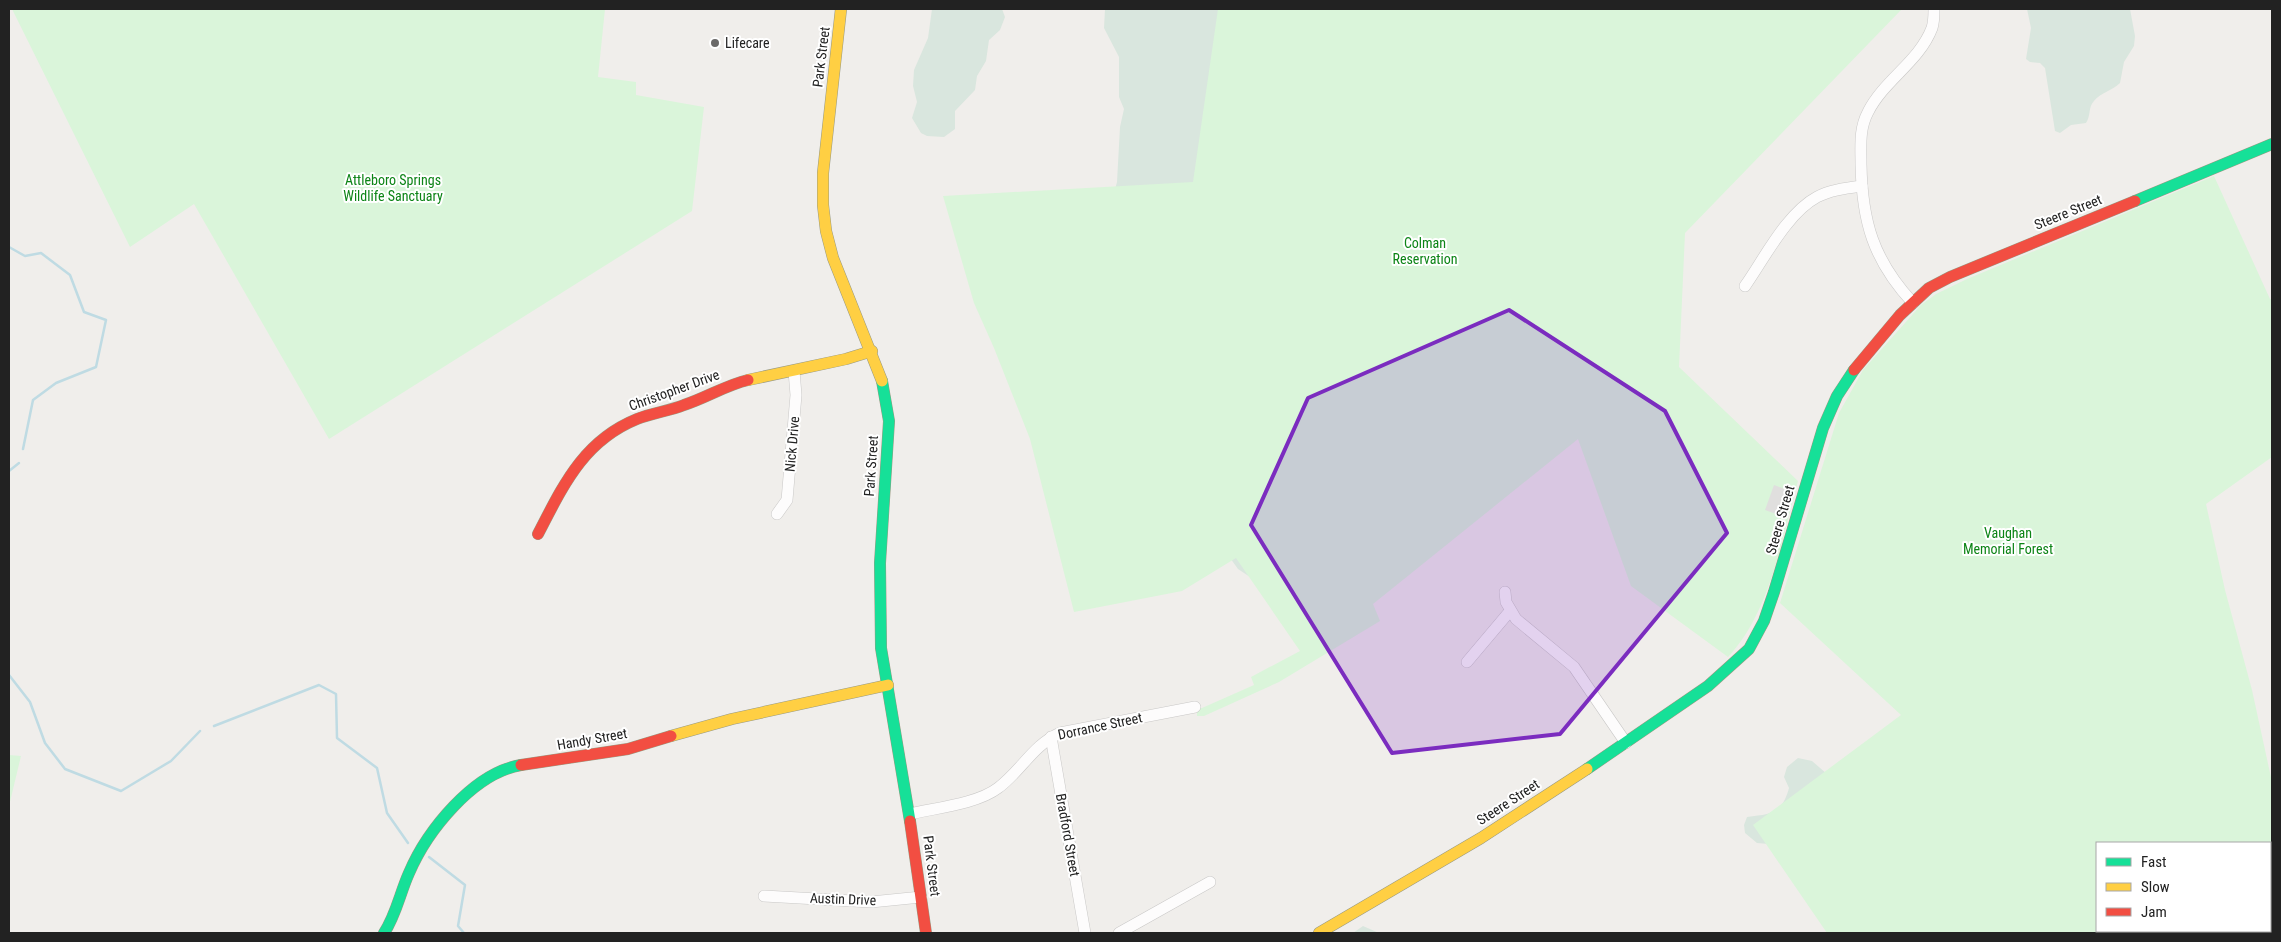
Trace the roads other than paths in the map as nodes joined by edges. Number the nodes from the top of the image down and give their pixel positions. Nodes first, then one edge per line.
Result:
1 (841, 9) edge
2 (1934, 9) edge
3 (2272, 144) edge
4 (1862, 186) junction
5 (1745, 286) dead end
6 (1912, 303) junction
7 (872, 350) junction
8 (794, 371) junction
9 (777, 514) dead end
10 (538, 534) dead end
11 (1505, 592) dead end
12 (1510, 611) junction
13 (1467, 662) dead end
14 (888, 685) junction
15 (1195, 707) dead end
16 (1051, 737) junction
17 (1626, 743) junction
18 (910, 814) junction
19 (1210, 882) dead end
20 (764, 896) dead end
21 (921, 897) junction
22 (384, 933) edge
23 (926, 933) edge
24 (1085, 933) edge
25 (1119, 933) edge
26 (1319, 933) edge

1 - 7 street, Park Street
2 - 4 street
3 - 6 street, Steere Street
4 - 5 street
4 - 6 street
6 - 17 street, Steere Street
7 - 8 street, Christopher Drive
7 - 14 street, Park Street
8 - 9 street, Nick Drive
8 - 10 street, Christopher Drive
11 - 12 street
12 - 13 street
12 - 17 street
14 - 18 street, Park Street
14 - 22 street, Handy Street
15 - 16 street, Dorrance Street
16 - 18 street, Dorrance Street
16 - 24 street, Bradford Street
17 - 26 street, Steere Street
18 - 21 street, Park Street
19 - 25 street
20 - 21 street, Austin Drive
21 - 23 street, Park Street

